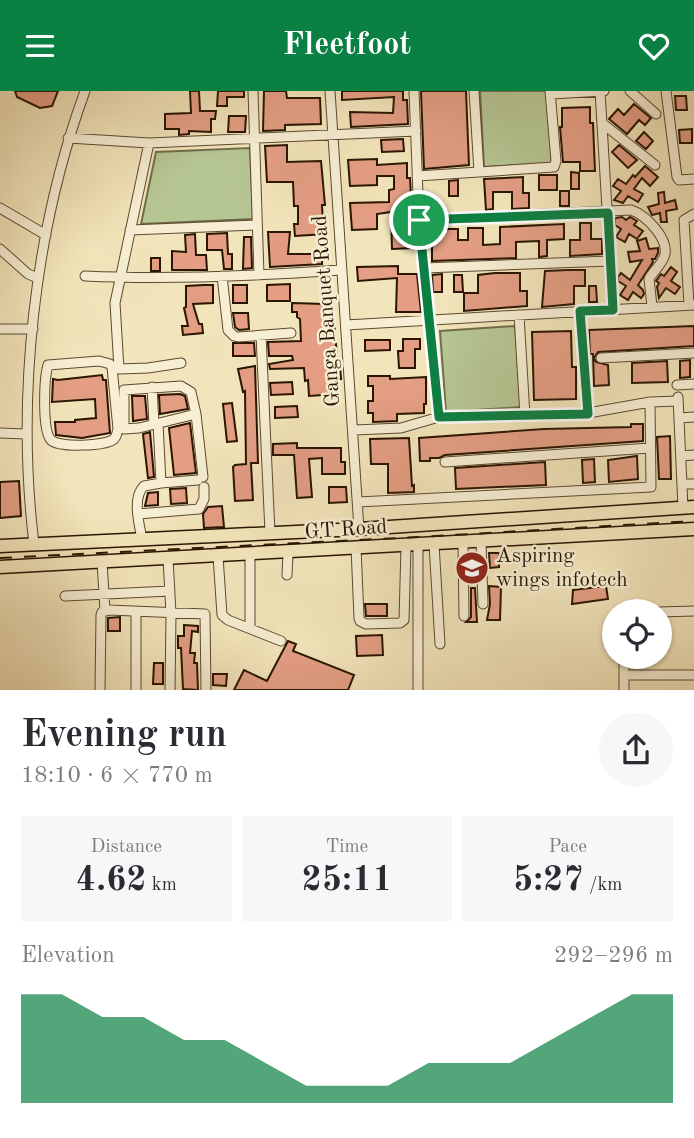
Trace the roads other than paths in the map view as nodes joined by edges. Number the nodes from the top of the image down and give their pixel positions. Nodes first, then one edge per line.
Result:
1 (85, 91) edge
2 (253, 91) edge
3 (330, 91) edge
4 (414, 91) edge
5 (474, 91) edge
6 (602, 91) edge
7 (630, 91) edge
8 (666, 91) edge
9 (550, 92) edge
10 (656, 114) dead end
11 (602, 123) junction
12 (416, 131) junction
13 (332, 134) junction
14 (254, 137) junction
15 (68, 138) junction
16 (149, 142) junction
17 (655, 165) dead end
18 (480, 172) junction
19 (417, 176) junction
20 (694, 179) edge
21 (0, 208) edge
22 (608, 213) junction
23 (694, 214) edge
24 (419, 220) junction
25 (257, 225) junction
26 (130, 230) junction
27 (46, 235) junction
28 (0, 249) edge
29 (611, 261) junction
30 (424, 268) junction
31 (341, 270) junction
32 (259, 275) junction
33 (222, 276) junction
34 (85, 277) dead end
35 (38, 278) junction
36 (119, 278) junction
37 (691, 305) edge
38 (652, 306) junction
39 (613, 310) junction
40 (580, 311) junction
41 (519, 315) junction
42 (428, 321) junction
43 (346, 325) junction
44 (0, 329) edge
45 (33, 329) junction
46 (291, 333) dead end
47 (261, 335) junction
48 (694, 353) edge
49 (601, 358) dead end
50 (181, 362) dead end
51 (694, 384) edge
52 (152, 387) junction
53 (29, 388) junction
54 (46, 389) junction
55 (677, 393) junction
56 (650, 402) junction
57 (196, 414) junction
58 (588, 414) junction
59 (525, 416) junction
60 (439, 417) junction
61 (694, 417) edge
62 (678, 418) junction
63 (156, 423) junction
64 (45, 425) junction
65 (27, 429) junction
66 (354, 430) junction
67 (0, 433) edge
68 (650, 448) junction
69 (694, 455) edge
70 (681, 456) junction
71 (445, 462) dead end
72 (201, 481) junction
73 (161, 483) junction
74 (694, 484) edge
75 (682, 485) junction
76 (358, 502) junction
77 (689, 508) edge
78 (138, 514) junction
79 (359, 529) junction
80 (694, 529) edge
81 (270, 533) junction
82 (142, 539) junction
83 (121, 540) junction
84 (481, 542) junction
85 (463, 543) junction
86 (34, 544) junction
87 (434, 544) junction
88 (0, 546) edge
89 (412, 546) junction
90 (356, 547) junction
91 (288, 553) junction
92 (250, 555) junction
93 (218, 556) junction
94 (168, 558) junction
95 (123, 560) junction
96 (102, 562) junction
97 (0, 567) edge
98 (287, 575) dead end
99 (170, 591) junction
100 (104, 595) junction
101 (65, 596) dead end
102 (483, 604) dead end
103 (104, 611) junction
104 (694, 611) edge
105 (136, 612) junction
106 (672, 612) edge
107 (171, 614) junction
108 (464, 616) dead end
109 (250, 628) junction
110 (281, 641) dead end
111 (440, 644) dead end
112 (624, 669) edge
113 (624, 675) junction
114 (694, 675) edge
115 (100, 690) edge
116 (136, 690) edge
117 (170, 690) edge
118 (206, 690) edge
119 (418, 690) edge
120 (624, 690) edge

1 - 15 street
2 - 14 street
3 - 13 street, Ganga Banquet Road
4 - 12 street
5 - 18 street
6 - 9 street
6 - 11 street
7 - 10 street
8 - 20 street
9 - 18 street
11 - 17 street
11 - 22 street
12 - 13 street
12 - 19 street
13 - 14 street
13 - 31 street, Ganga Banquet Road
14 - 16 street
14 - 25 street
15 - 16 street
15 - 27 street
16 - 26 street
18 - 19 street
19 - 24 street
21 - 27 street
22 - 24 street
22 - 29 street
22 - 38 street
23 - 37 street
24 - 30 street
25 - 26 street
25 - 32 street
26 - 36 street
27 - 35 street
28 - 35 street
29 - 30 street
29 - 39 street
30 - 42 street
31 - 32 street
31 - 43 street, Ganga Banquet Road
32 - 33 street
33 - 36 street
33 - 47 street
34 - 36 street
35 - 45 street
36 - 50 street
37 - 38 street
38 - 39 street
39 - 40 street
40 - 41 street
40 - 58 street
41 - 42 street
41 - 59 street
42 - 43 street
42 - 60 street
43 - 66 street, Ganga Banquet Road
44 - 45 street
45 - 53 street
46 - 47 street
47 - 81 street
48 - 49 street
51 - 55 street
52 - 57 street
52 - 63 street
52 - 63 street
53 - 54 street
53 - 65 street
54 - 64 street
54 - 64 street
55 - 56 street
55 - 62 street
56 - 58 street
56 - 68 street
57 - 63 street
57 - 72 street
58 - 59 street
59 - 60 street
60 - 66 street
61 - 62 street
62 - 70 street
63 - 73 street
64 - 65 street
65 - 67 street
65 - 86 street
66 - 76 street, Ganga Banquet Road
68 - 71 street
68 - 76 street
69 - 70 street
70 - 75 street
72 - 73 street
72 - 78 street
73 - 78 street
74 - 75 street
75 - 77 street
76 - 79 street, Ganga Banquet Road
77 - 79 highway, GT Road
78 - 82 street
79 - 81 highway, GT Road
80 - 84 highway, GT Road
81 - 82 highway, GT Road
82 - 83 highway, GT Road
83 - 86 highway, GT Road
83 - 95 highway
84 - 85 highway, GT Road
84 - 102 street
85 - 87 highway, GT Road
85 - 108 street
86 - 88 highway, GT Road
87 - 89 highway, GT Road
87 - 111 street
89 - 90 highway, GT Road
89 - 90 street
89 - 119 street
90 - 91 highway, GT Road
91 - 92 highway, GT Road
91 - 98 street
92 - 93 highway, GT Road
92 - 109 street
93 - 94 highway, GT Road
93 - 109 street
94 - 95 highway, GT Road
94 - 99 street
95 - 96 highway, GT Road
96 - 97 highway, GT Road
96 - 100 street
99 - 100 street
99 - 107 street
100 - 101 street
100 - 103 street
103 - 105 street
103 - 115 street
104 - 106 street
105 - 107 street
105 - 116 street
107 - 117 street
107 - 118 street
109 - 110 street
112 - 113 street
113 - 114 street
113 - 120 street

